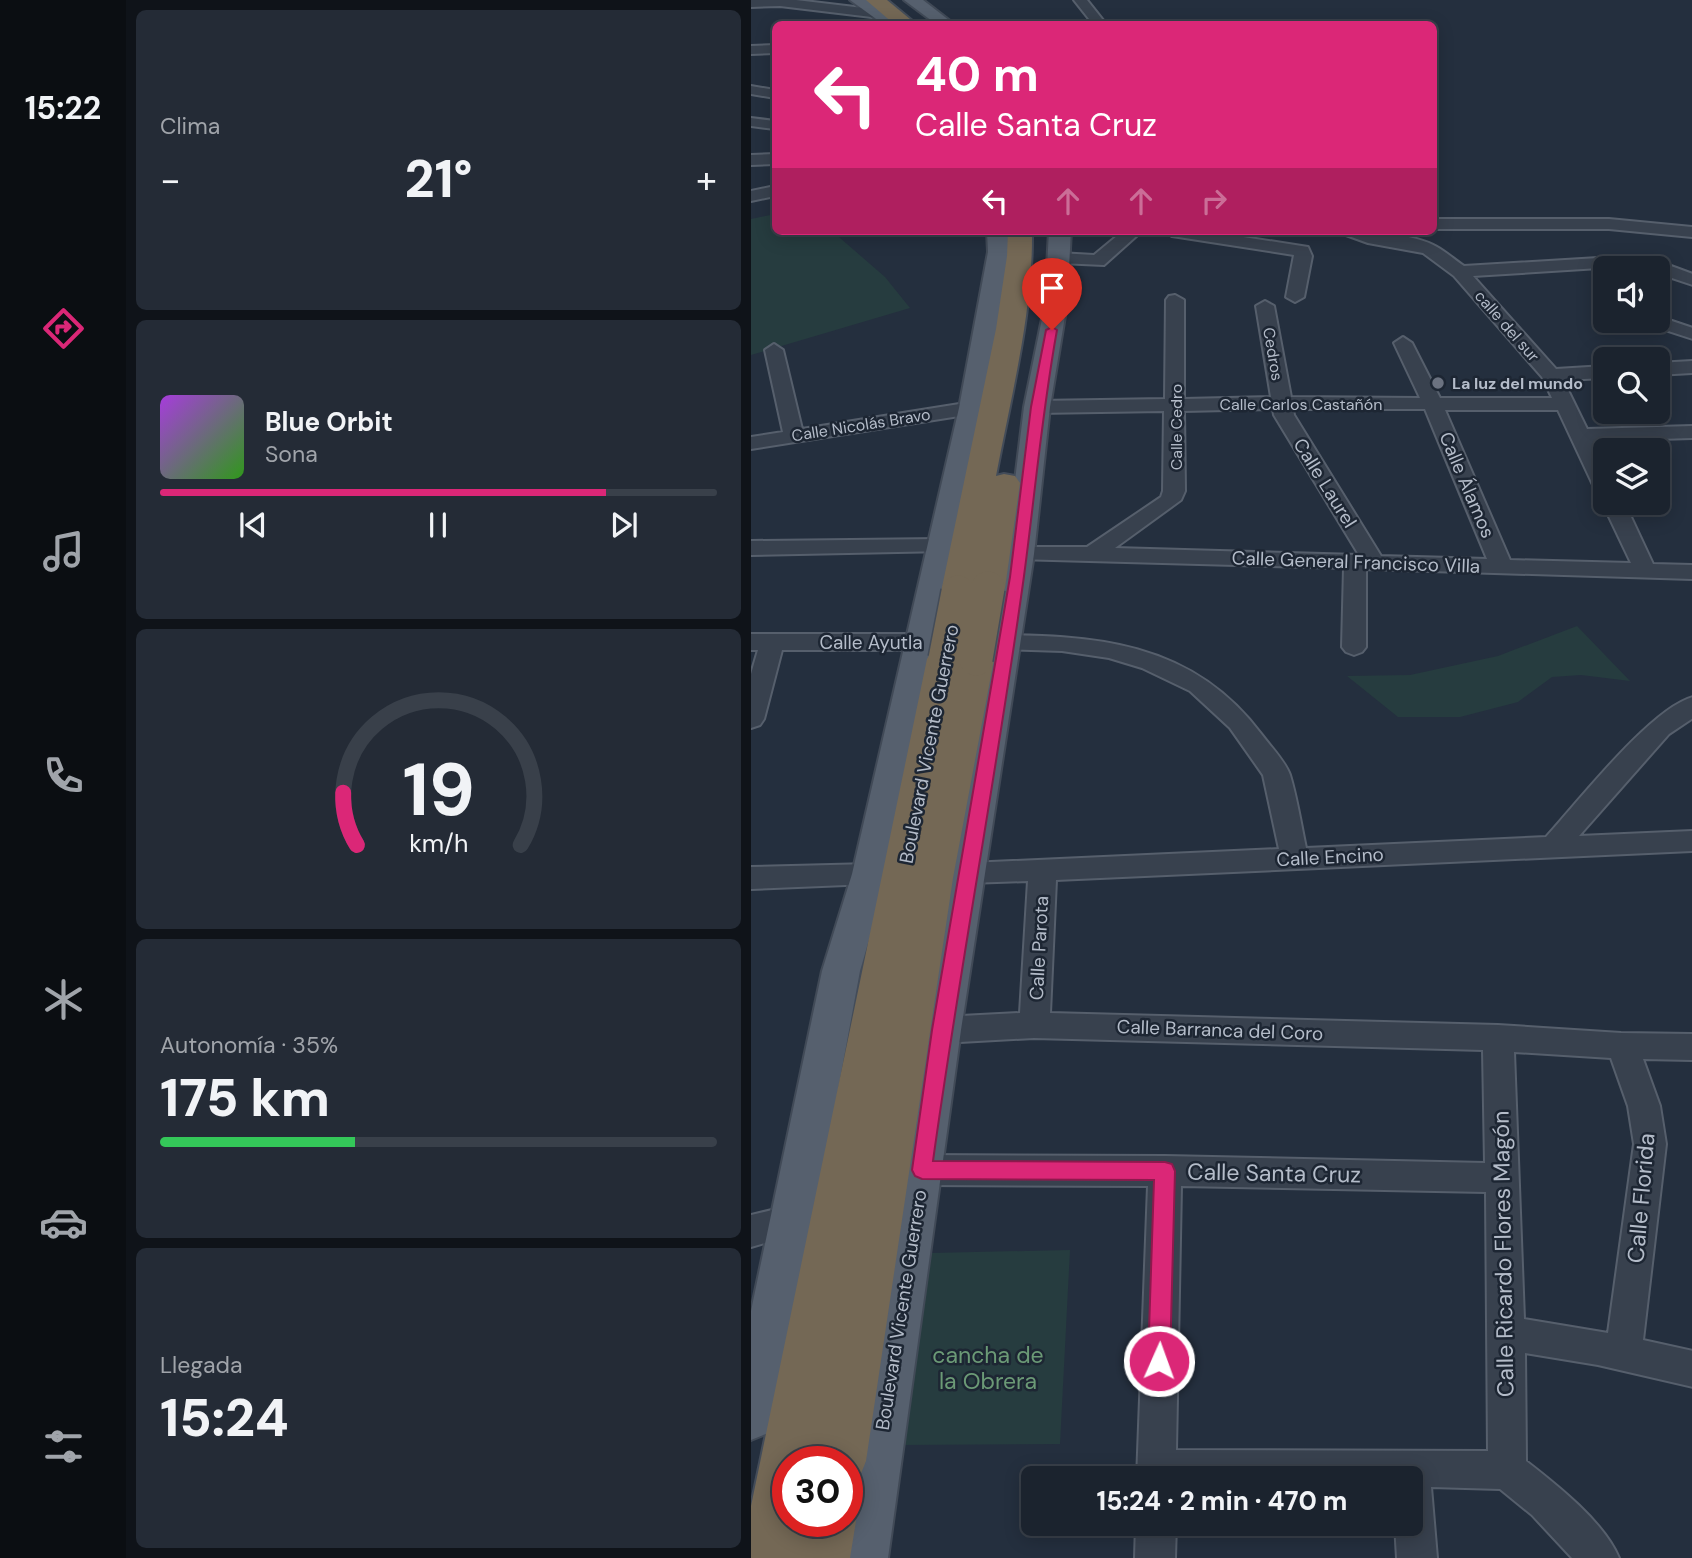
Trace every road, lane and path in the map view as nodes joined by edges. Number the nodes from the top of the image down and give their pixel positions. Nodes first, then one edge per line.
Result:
1 (858, 0) edge
2 (912, 0) edge
3 (1080, 0) edge
4 (782, 1) edge
5 (751, 3) edge
6 (882, 13) edge
7 (899, 21) edge
8 (913, 21) edge
9 (942, 21) edge
10 (1098, 21) edge
11 (772, 49) edge
12 (751, 50) edge
13 (751, 90) edge
14 (772, 94) edge
15 (751, 122) edge
16 (772, 125) edge
17 (772, 159) edge
18 (751, 160) edge
19 (772, 192) edge
20 (751, 196) edge
21 (1437, 224) edge
22 (1692, 232) edge
23 (998, 235) edge
24 (1020, 235) edge
25 (1128, 235) edge
26 (1198, 235) edge
27 (1362, 235) edge
28 (1053, 240) edge
29 (1587, 264) junction
30 (1593, 270) edge
31 (1460, 272) junction
32 (1692, 280) edge
33 (1295, 297) dead end
34 (1175, 300) dead end
35 (1265, 306) dead end
36 (1670, 326) edge
37 (1692, 334) edge
38 (1403, 343) dead end
39 (774, 350) dead end
40 (1692, 367) edge
41 (1670, 368) edge
42 (1593, 372) edge
43 (1551, 374) junction
44 (1282, 402) junction
45 (1176, 404) junction
46 (1433, 404) junction
47 (1566, 404) junction
48 (1037, 407) junction
49 (971, 408) junction
50 (1692, 432) edge
51 (1580, 435) junction
52 (794, 436) junction
53 (751, 443) edge
54 (1593, 462) edge
55 (1619, 515) edge
56 (939, 546) junction
57 (751, 548) edge
58 (1020, 554) junction
59 (1092, 554) junction
60 (1364, 562) junction
61 (1501, 566) junction
62 (1645, 570) junction
63 (1690, 573) edge
64 (973, 590) junction
65 (761, 642) edge
66 (1354, 647) dead end
67 (961, 651) junction
68 (1692, 705) edge
69 (751, 719) edge
70 (1692, 841) edge
71 (1553, 847) junction
72 (1295, 859) junction
73 (1043, 870) junction
74 (969, 873) junction
75 (869, 874) junction
76 (751, 878) edge
77 (1034, 1025) junction
78 (942, 1030) junction
79 (1498, 1038) junction
80 (1621, 1046) junction
81 (1692, 1047) edge
82 (922, 1170) junction
83 (1165, 1171) junction
84 (1501, 1178) junction
85 (793, 1220) junction
86 (751, 1231) edge
87 (1507, 1333) junction
88 (1623, 1354) junction
89 (1692, 1369) edge
90 (751, 1416) edge
91 (792, 1446) edge
92 (840, 1446) edge
93 (1157, 1466) edge
94 (1423, 1468) edge
95 (1508, 1470) junction
96 (1156, 1536) edge
97 (1415, 1536) edge
98 (773, 1537) edge
99 (824, 1537) edge
100 (769, 1558) edge
101 (821, 1558) edge
102 (863, 1558) edge
103 (1155, 1558) edge
104 (1417, 1558) edge
105 (1599, 1558) edge

1 - 6 main road
2 - 9 main road
3 - 10 street
4 - 5 street
4 - 6 street
6 - 7 highway
6 - 8 highway
11 - 12 street
13 - 14 street
15 - 16 street
17 - 18 street
19 - 20 street
21 - 22 street
23 - 49 main road, Boulevard Vicente Guerrero
24 - 64 highway, Boulevard Vicente Guerrero
25 - 28 street
26 - 33 street
27 - 31 street, calle del sur
28 - 48 main road, Boulevard Vicente Guerrero
28 - 64 highway, Boulevard Vicente Guerrero
29 - 30 street
29 - 31 street
29 - 32 street
31 - 43 street, calle del sur
34 - 45 street, Calle Cedro
35 - 44 street, Cedros
36 - 37 street
38 - 46 street, Calle Álamos
39 - 52 street
40 - 41 street
42 - 43 street
43 - 47 street, calle del sur
44 - 45 street, Calle Carlos Castañón
44 - 46 street, Calle Carlos Castañón
44 - 60 street, Calle Laurel
45 - 48 street, Calle Carlos Castañón
45 - 59 street, Calle Cedro
46 - 47 street, Calle Carlos Castañón
46 - 61 street, Calle Álamos
47 - 51 street, calle del sur
48 - 58 main road, Boulevard Vicente Guerrero
49 - 52 street, Calle Nicolás Bravo
49 - 56 main road, Boulevard Vicente Guerrero
50 - 51 street
51 - 54 street, calle del sur
52 - 53 street, Calle Nicolás Bravo
55 - 62 street
56 - 57 street
56 - 67 main road, Boulevard Vicente Guerrero
58 - 59 street, Calle General Francisco Villa
58 - 67 main road, Boulevard Vicente Guerrero
59 - 60 street, Calle General Francisco Villa
60 - 61 street, Calle General Francisco Villa
60 - 66 street
61 - 62 street, Calle General Francisco Villa
62 - 63 street, Calle General Francisco Villa
64 - 67 highway, Boulevard Vicente Guerrero, bridge
65 - 67 street, Calle Ayutla
65 - 69 street
67 - 72 street, Calle Ayutla
67 - 74 main road, Boulevard Vicente Guerrero
67 - 75 main road, Boulevard Vicente Guerrero
67 - 91 highway, Boulevard Vicente Guerrero
67 - 92 highway, Boulevard Vicente Guerrero
68 - 71 street
70 - 71 street, Calle Encino
71 - 72 street, Calle Encino
72 - 73 street, Calle Encino
73 - 74 street, Calle Encino
73 - 77 street, Calle Parota
74 - 78 main road, Boulevard Vicente Guerrero
75 - 76 street
75 - 85 main road, Boulevard Vicente Guerrero
77 - 78 street, Calle Barranca del Coro
77 - 79 street, Calle Barranca del Coro
78 - 82 main road, Boulevard Vicente Guerrero
79 - 80 street, Calle Barranca del Coro
79 - 84 street, Calle Ricardo Flores Magón
80 - 81 street, Calle Barranca del Coro
80 - 88 street, Calle Florida
82 - 83 street, Calle Santa Cruz
82 - 102 main road, Boulevard Vicente Guerrero
83 - 84 street, Calle Santa Cruz
83 - 93 street
84 - 87 street, Calle Ricardo Flores Magón
85 - 86 street
85 - 90 main road, Boulevard Vicente Guerrero
87 - 88 street
87 - 95 street, Calle Ricardo Flores Magón
88 - 89 street
94 - 95 street
95 - 105 street
96 - 103 street
97 - 104 street
98 - 100 highway
99 - 101 highway

